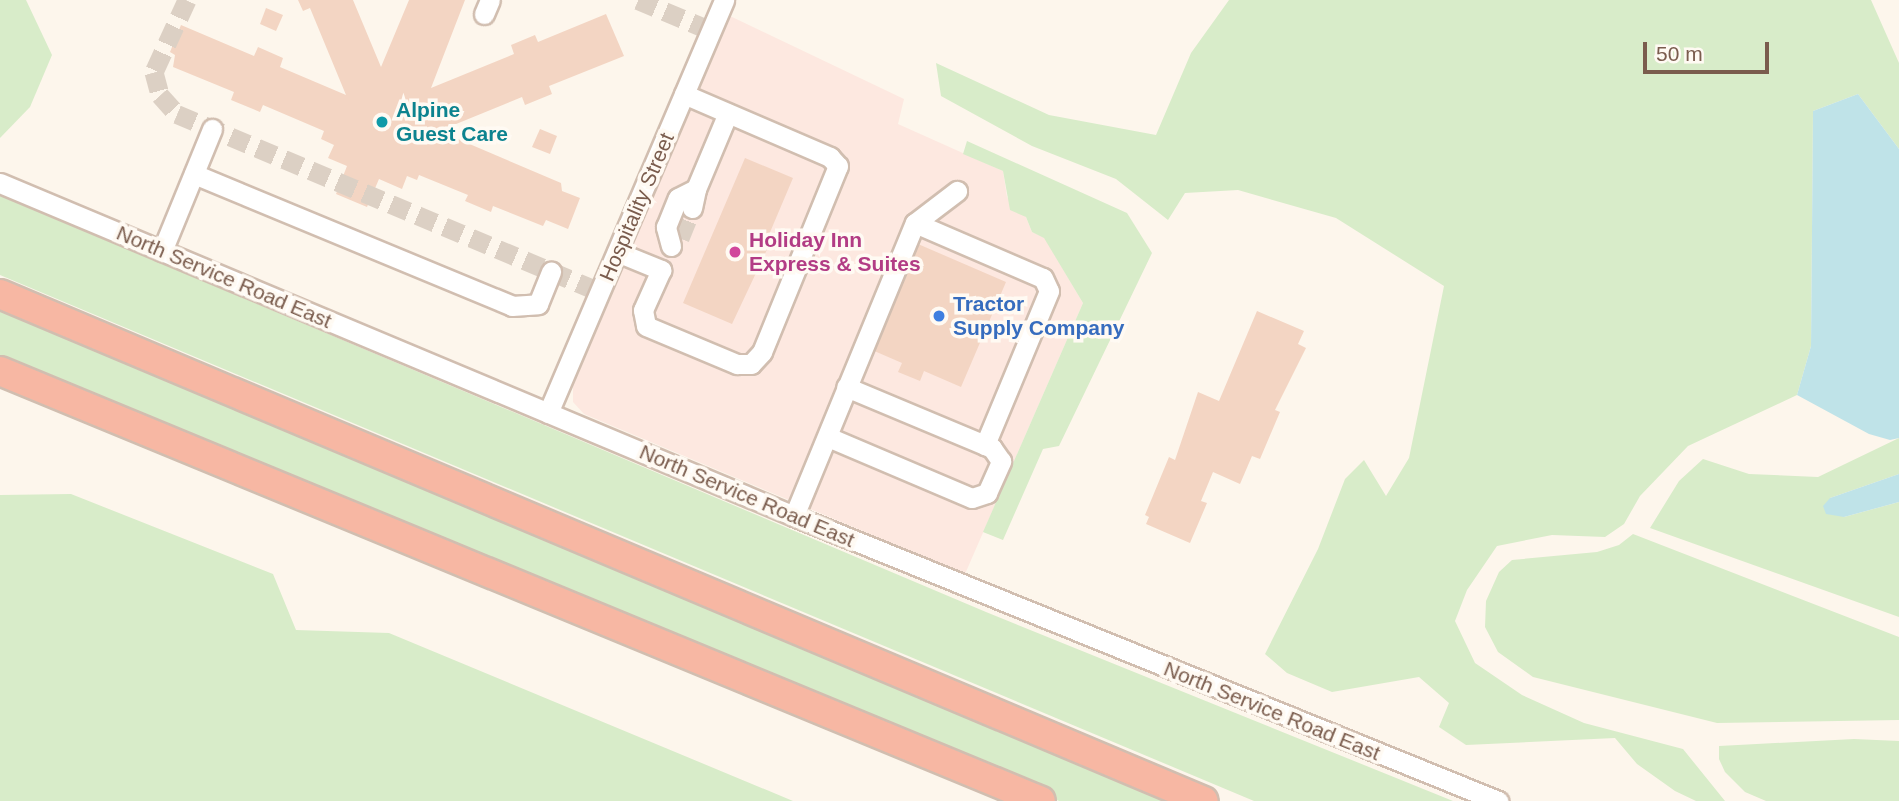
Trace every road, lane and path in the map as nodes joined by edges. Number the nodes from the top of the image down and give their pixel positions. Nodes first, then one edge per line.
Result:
1 (724, 0) edge
2 (684, 94) junction
3 (728, 113) junction
4 (212, 129) dead end
5 (194, 174) junction
6 (0, 183) edge
7 (957, 191) dead end
8 (915, 223) junction
9 (162, 251) junction
10 (617, 252) junction
11 (661, 270) junction
12 (551, 272) dead end
13 (0, 294) edge
14 (0, 371) edge
15 (846, 387) junction
16 (548, 413) junction
17 (828, 437) junction
18 (985, 445) junction
19 (794, 516) junction
20 (1041, 801) edge
21 (1204, 801) edge
22 (1498, 801) edge

1 - 2 street, Hospitality Street
2 - 3 street
2 - 10 street, Hospitality Street
3 - 11 street
3 - 11 street
4 - 5 street
5 - 9 street
5 - 12 street
6 - 9 street, North Service Road East
7 - 8 street
8 - 15 street
8 - 18 street
9 - 16 street, North Service Road East
10 - 11 street
10 - 16 street, Hospitality Street
13 - 21 highway
14 - 20 highway
15 - 17 street
15 - 18 street
16 - 19 street, North Service Road East
17 - 18 street
17 - 19 street
19 - 22 street, North Service Road East

